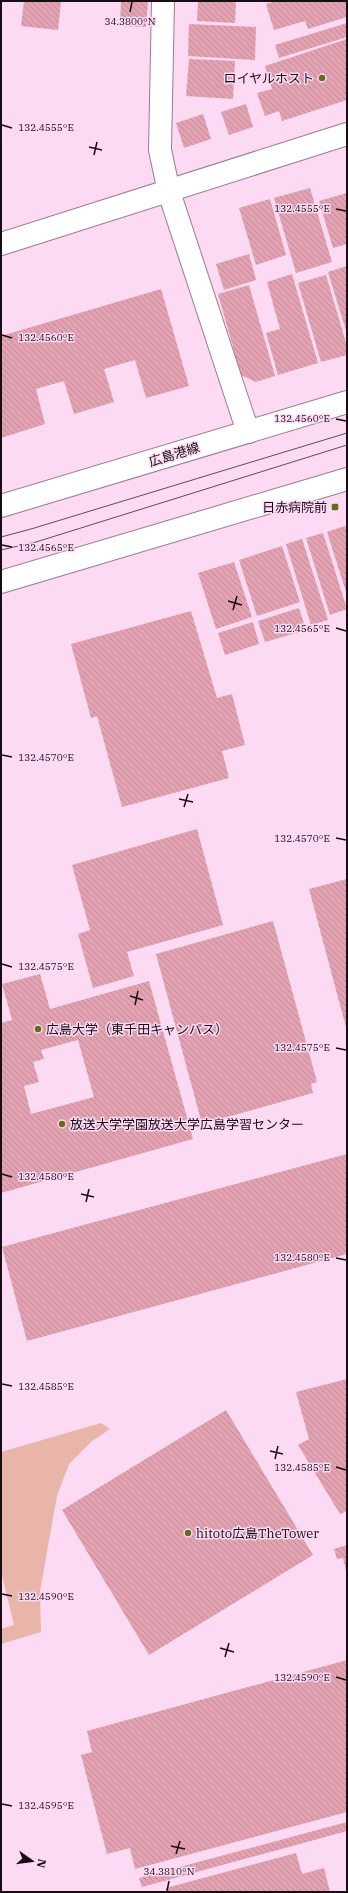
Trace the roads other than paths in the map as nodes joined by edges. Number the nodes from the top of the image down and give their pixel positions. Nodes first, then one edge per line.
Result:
1 (163, 1) edge
2 (347, 134) edge
3 (169, 192) junction
4 (1, 244) edge
5 (347, 402) edge
6 (248, 432) junction
7 (347, 478) edge
8 (1, 506) edge
9 (1, 582) edge

1 - 3 street
2 - 3 street
3 - 4 street
3 - 6 street
5 - 6 street, 広島港線
6 - 8 street, 広島港線
7 - 9 street

